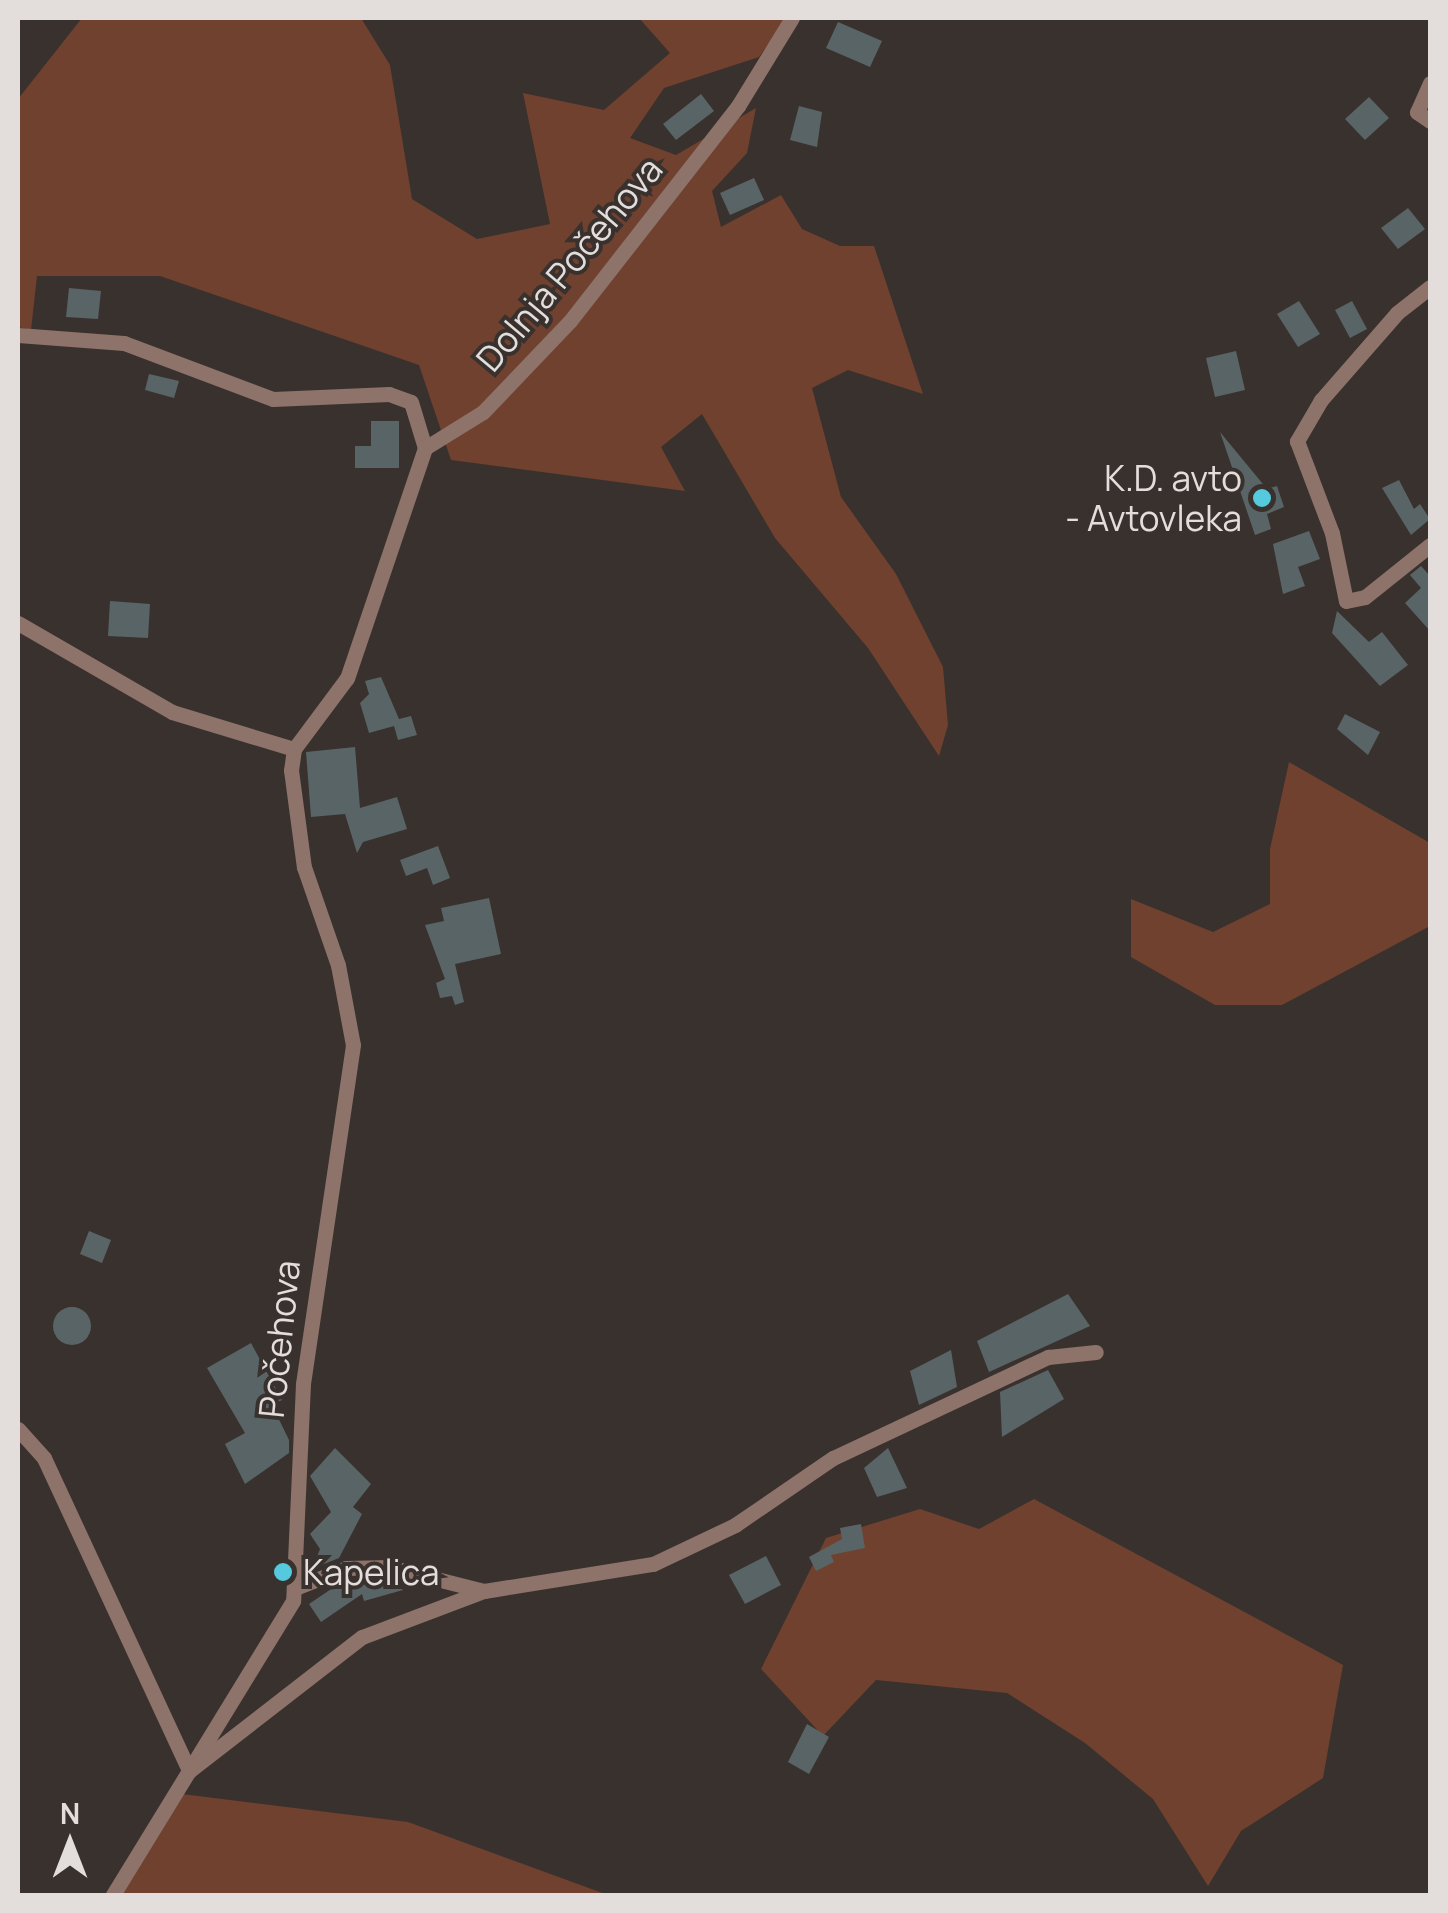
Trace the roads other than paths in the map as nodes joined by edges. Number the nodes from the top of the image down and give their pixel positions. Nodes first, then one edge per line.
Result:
1 (792, 18) edge
2 (1430, 84) edge
3 (1430, 121) edge
4 (1430, 287) edge
5 (18, 335) edge
6 (425, 448) junction
7 (1430, 545) edge
8 (18, 622) edge
9 (294, 748) junction
10 (1096, 1352) dead end
11 (18, 1429) edge
12 (296, 1588) junction
13 (484, 1591) junction
14 (189, 1771) junction
15 (112, 1896) edge

1 - 6 street, Dolnja Počehova
2 - 3 street
4 - 7 street
5 - 6 street
6 - 9 street
8 - 9 street
9 - 12 street, Počehova
10 - 13 street
11 - 14 street
12 - 13 street
12 - 14 street, Počehova
13 - 14 street
14 - 15 street, Počehova

